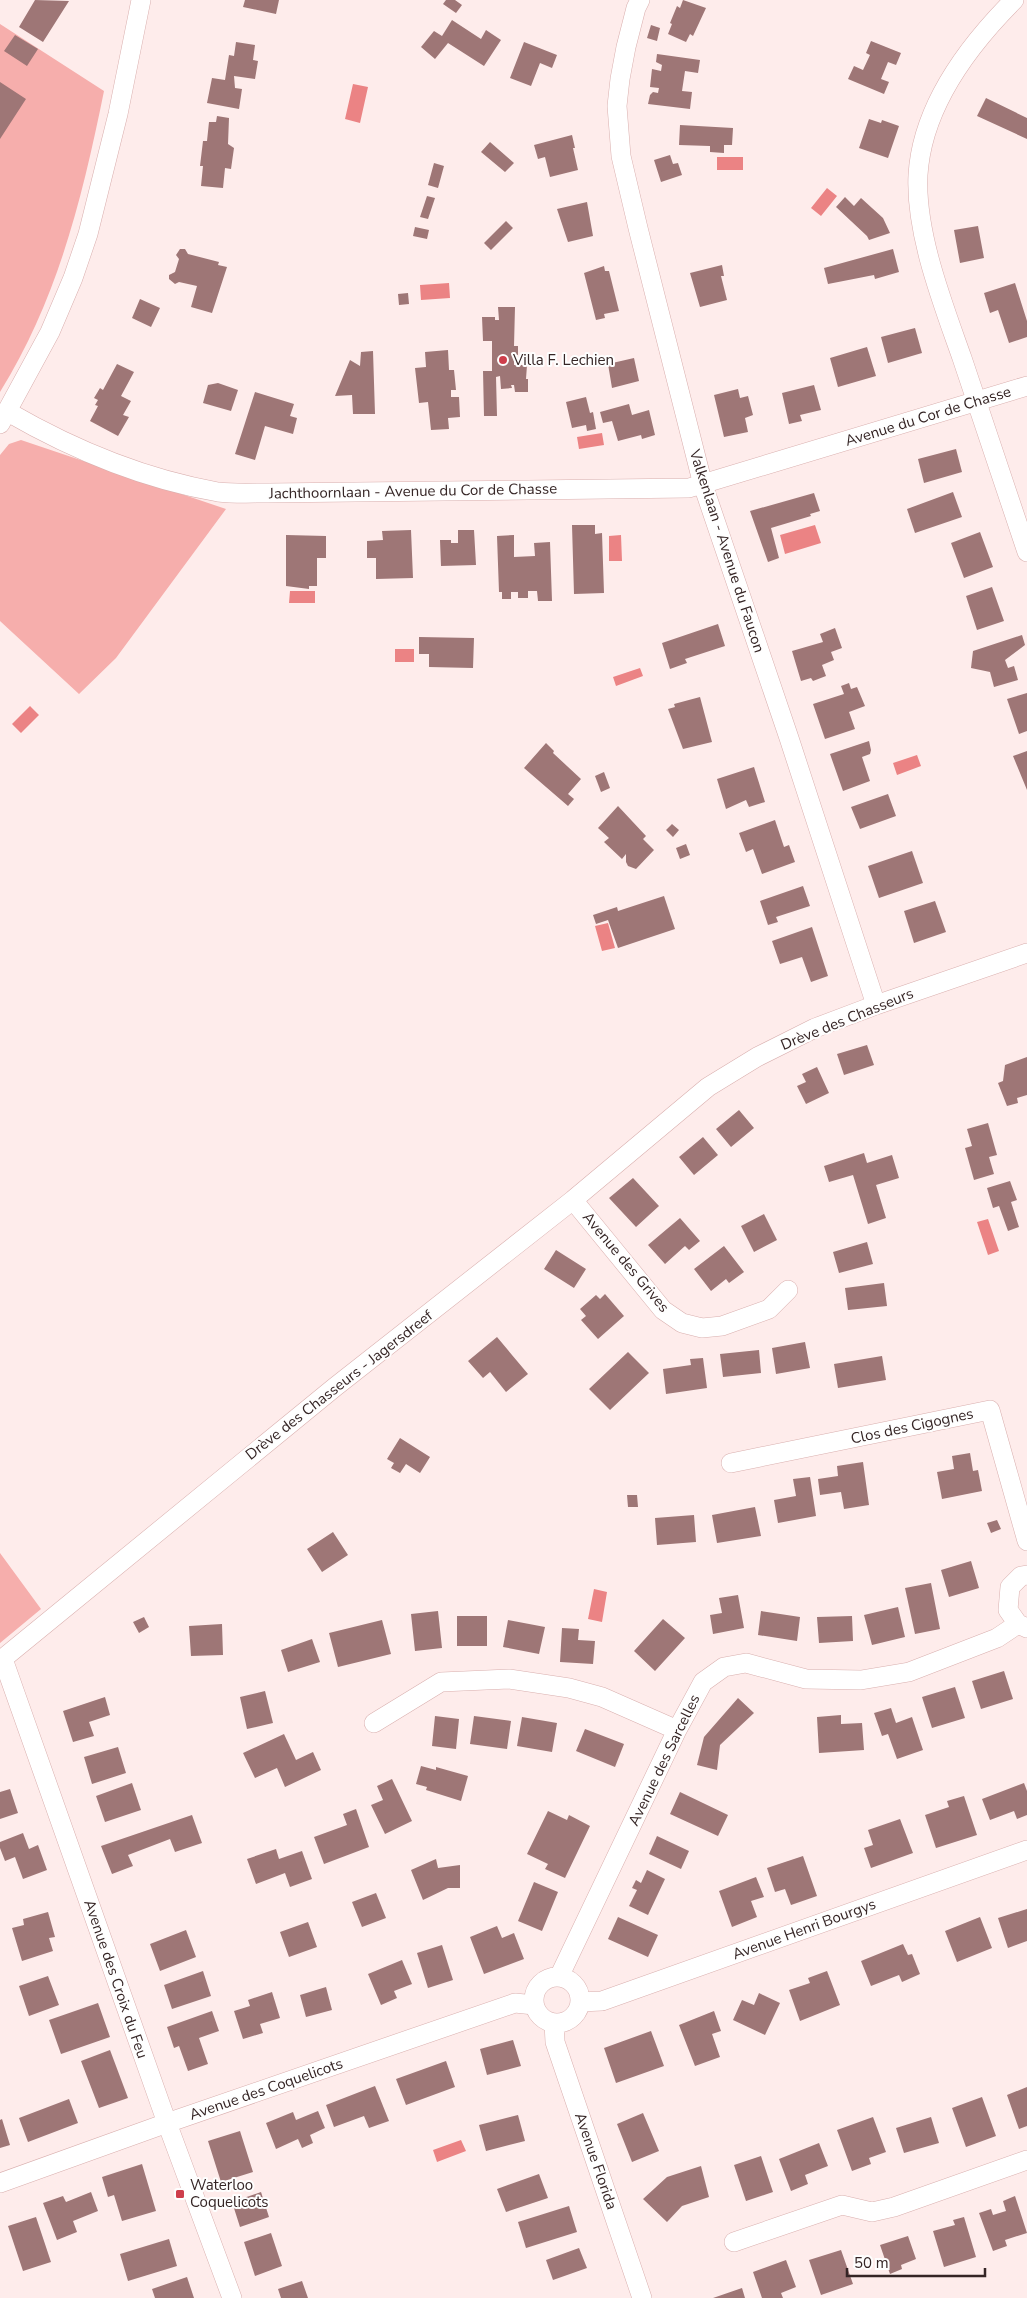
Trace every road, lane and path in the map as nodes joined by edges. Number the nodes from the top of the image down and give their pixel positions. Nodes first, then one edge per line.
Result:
1 (142, 0) edge
2 (640, 0) edge
3 (1014, 0) edge
4 (1027, 386) edge
5 (976, 401) junction
6 (4, 418) edge
7 (829, 446) joint
8 (703, 485) junction
9 (1027, 552) edge
10 (1027, 953) edge
11 (876, 1005) junction
12 (679, 1110) joint
13 (573, 1200) junction
14 (788, 1290) dead end
15 (731, 1463) dead end
16 (1027, 1541) edge
17 (1027, 1575) edge
18 (1023, 1626) edge
19 (2, 1660) edge
20 (374, 1723) dead end
21 (677, 1730) junction
22 (1027, 1850) edge
23 (559, 1977) junction
24 (580, 2002) junction
25 (534, 2005) junction
26 (554, 2023) junction
27 (167, 2123) junction
28 (1027, 2160) edge
29 (0, 2183) edge
30 (734, 2242) dead end
31 (232, 2298) edge
32 (642, 2298) edge

1 - 6 street
2 - 8 street, Valkenlaan - Avenue du Faucon
3 - 5 street
4 - 5 street, Avenue du Cor de Chasse
5 - 7 street, Avenue du Cor de Chasse
5 - 9 street
6 - 8 street, Jachthoornlaan - Avenue du Cor de Chasse
7 - 8 street, Jachthoornlaan - Avenue du Cor de Chasse
8 - 11 street, Valkenlaan - Avenue du Faucon
10 - 11 street, Drève des Chasseurs
11 - 12 street, Drève des Chasseurs
12 - 13 street, Drève des Chasseurs - Jagersdreef
13 - 14 street, Avenue des Grives
13 - 19 street, Drève des Chasseurs - Jagersdreef
15 - 16 street, Clos des Cigognes
17 - 18 street
18 - 21 street, Avenue des Sarcelles
19 - 27 street, Avenue des Croix du Feu
20 - 21 street
21 - 23 street, Avenue des Sarcelles
22 - 24 street, Avenue Henri Bourgys
23 - 24 street
23 - 25 street
24 - 26 street
25 - 26 street
25 - 27 street, Avenue des Coquelicots
26 - 32 street, Avenue Florida
27 - 29 street, Avenue des Coquelicots
27 - 31 street, Avenue des Croix du Feu
28 - 30 street

